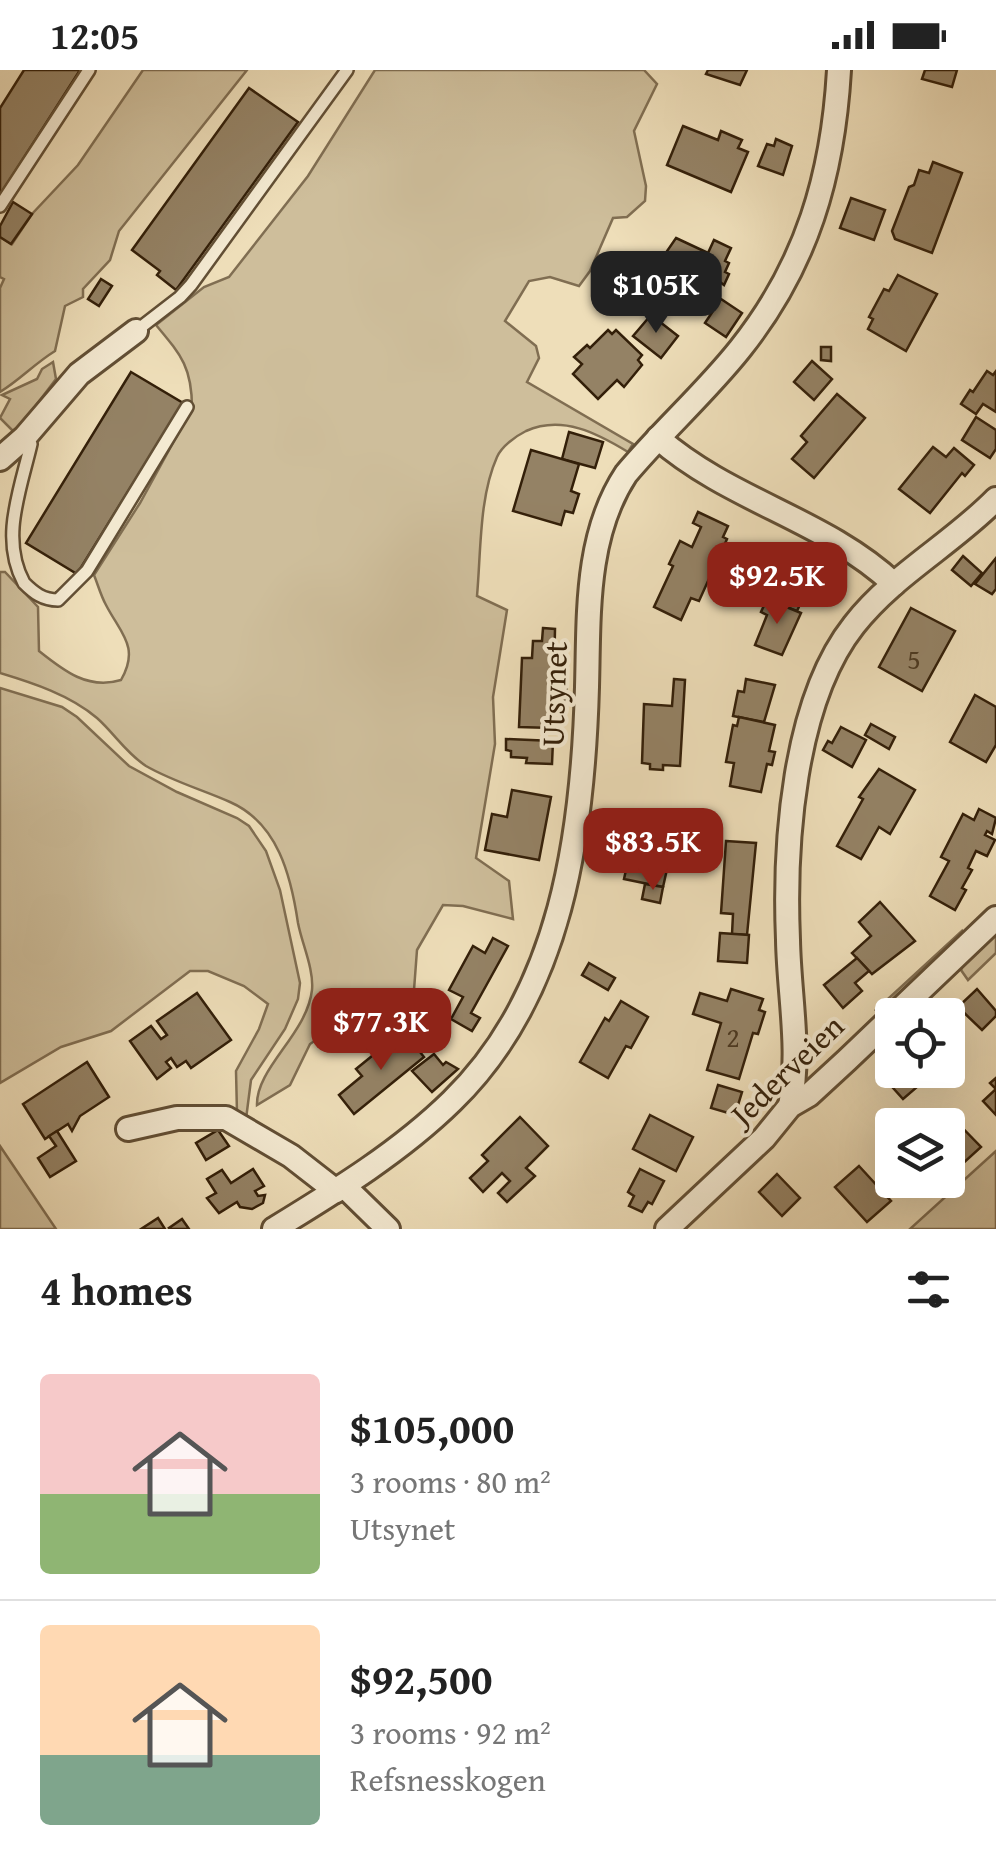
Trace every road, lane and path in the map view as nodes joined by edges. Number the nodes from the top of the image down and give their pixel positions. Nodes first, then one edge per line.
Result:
1 (89, 70) edge
2 (347, 70) edge
3 (839, 70) edge
4 (0, 206) edge
5 (136, 331) joint
6 (187, 407) dead end
7 (25, 437) junction
8 (658, 438) junction
9 (0, 459) edge
10 (996, 500) edge
11 (894, 584) junction
12 (996, 918) edge
13 (790, 1106) junction
14 (128, 1129) dead end
15 (340, 1188) junction
16 (274, 1229) edge
17 (388, 1229) edge
18 (667, 1229) edge

1 - 4 lane
2 - 5 lane
3 - 8 street, Utsynet
5 - 7 street
6 - 7 lane
7 - 9 street
8 - 11 street
8 - 15 street, Utsynet
10 - 11 street
11 - 13 street
12 - 13 street, Jederveien
13 - 18 street, Jederveien
14 - 15 street
15 - 16 street, Utsynet
15 - 17 street

